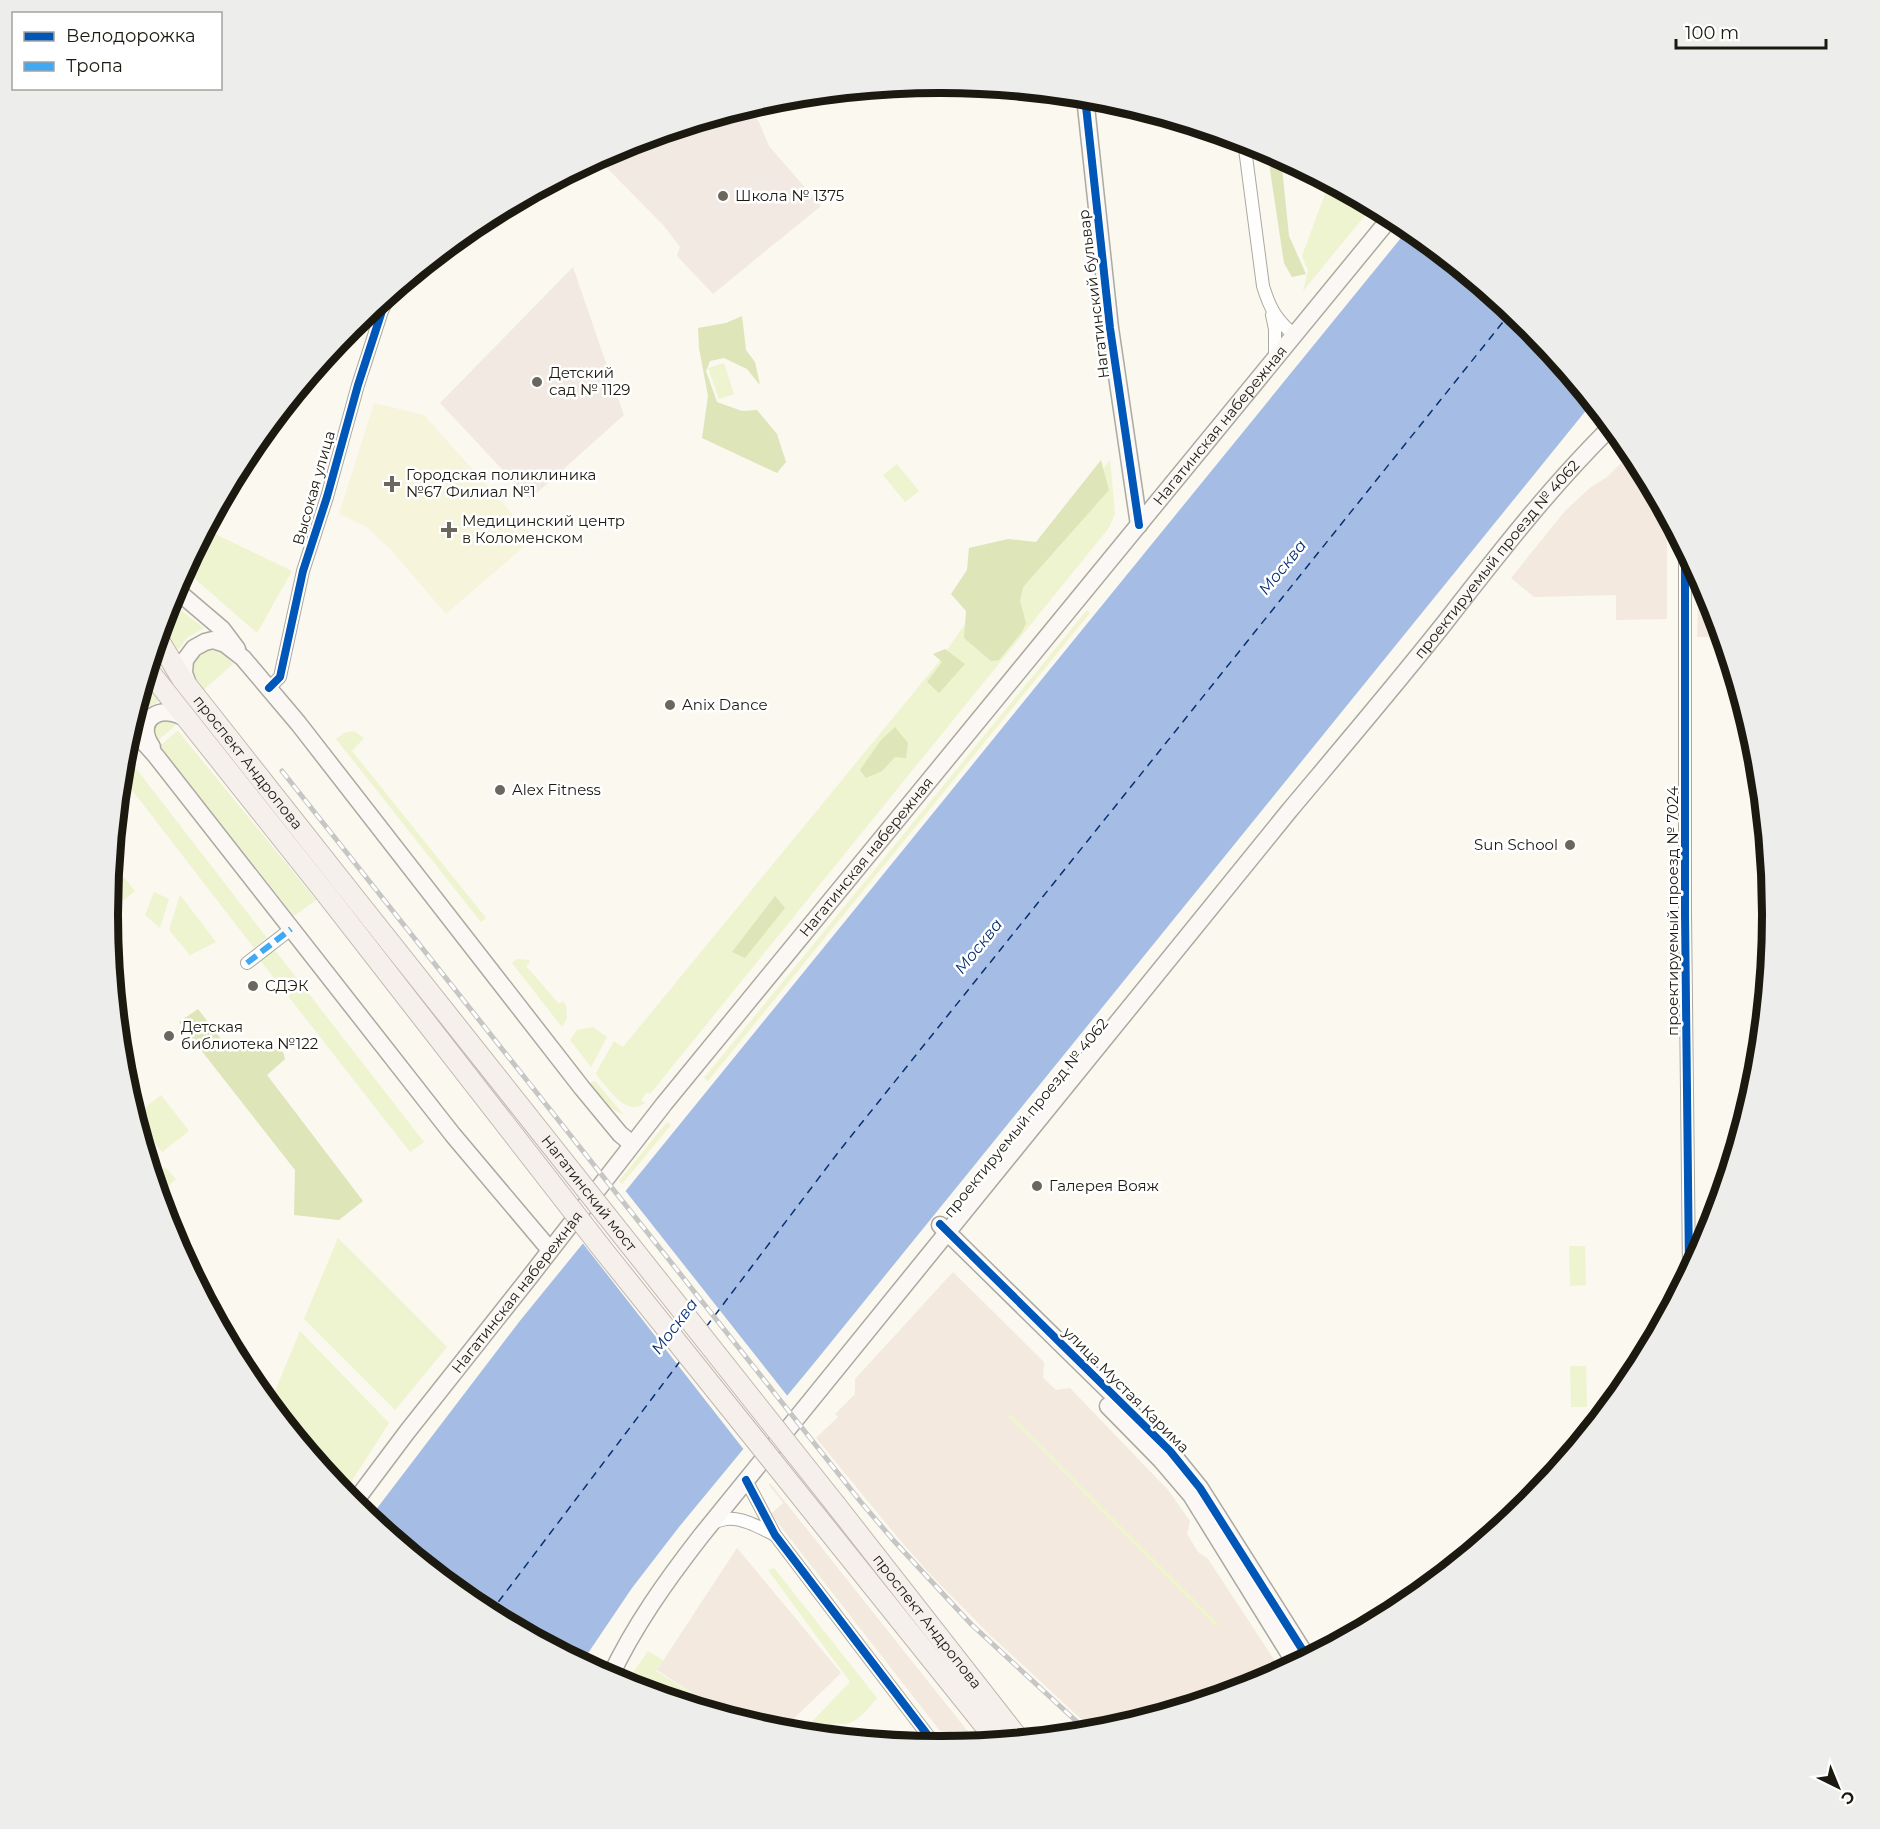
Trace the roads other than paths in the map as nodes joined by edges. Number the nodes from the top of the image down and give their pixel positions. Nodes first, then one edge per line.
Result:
1 (1087, 107) edge
2 (1246, 153) edge
3 (1385, 224) edge
4 (1270, 308) junction
5 (381, 313) edge
6 (1294, 335) junction
7 (1275, 358) junction
8 (1606, 434) edge
9 (1133, 487) junction
10 (1153, 508) junction
11 (1139, 525) junction
12 (1685, 569) edge
13 (183, 596) edge
14 (163, 647) edge
15 (243, 657) junction
16 (154, 678) edge
17 (269, 688) junction
18 (190, 689) junction
19 (189, 720) junction
20 (138, 736) edge
21 (156, 756) junction
22 (343, 883) joint
23 (327, 895) joint
24 (291, 929) junction
25 (247, 963) dead end
26 (632, 1144) junction
27 (522, 1217) junction
28 (574, 1219) junction
29 (940, 1232) junction
30 (550, 1250) junction
31 (1689, 1252) edge
32 (746, 1480) junction
33 (360, 1496) edge
34 (836, 1505) joint
35 (818, 1518) joint
36 (711, 1524) junction
37 (774, 1534) junction
38 (1302, 1651) edge
39 (1291, 1656) edge
40 (604, 1663) edge
41 (614, 1668) edge
42 (1014, 1732) edge
43 (991, 1734) edge
44 (928, 1736) edge

1 - 9 main road, Нагатинский бульвар
2 - 4 street
3 - 6 main road, Нагатинская набережная
4 - 6 street
4 - 7 street
5 - 17 street, Высокая улица
6 - 7 main road, Нагатинская набережная
7 - 10 main road, Нагатинская набережная
8 - 29 main road, проектируемый проезд № 4062
9 - 10 main road
9 - 11 main road, Нагатинский бульвар
10 - 11 main road, Нагатинская набережная
11 - 26 main road, Нагатинская набережная
12 - 31 street, проектируемый проезд № 7024
13 - 15 main road
14 - 18 main road, проспект Андропова
15 - 17 main road
15 - 18 main road
16 - 19 main road, проспект Андропова
17 - 26 main road
18 - 22 main road, проспект Андропова
19 - 21 main road
19 - 23 main road, проспект Андропова
20 - 21 main road
21 - 24 main road
22 - 34 main road, Нагатинский мост, bridge
23 - 35 main road, Нагатинский мост, bridge
24 - 25 street
24 - 27 main road
26 - 28 main road, Нагатинская набережная
27 - 28 main road
27 - 30 main road
28 - 30 main road, Нагатинская набережная
29 - 32 main road, проектируемый проезд № 4062
29 - 38 main road, улица Мустая Карима
29 - 39 main road, улица Мустая Карима
29 - 40 main road, проектируемый проезд № 4062
30 - 33 main road, Нагатинская набережная
32 - 36 main road, проектируемый проезд № 4062
32 - 37 street
34 - 42 main road, проспект Андропова
35 - 43 main road, проспект Андропова
36 - 37 street
36 - 41 main road, проектируемый проезд № 4062
37 - 44 street

